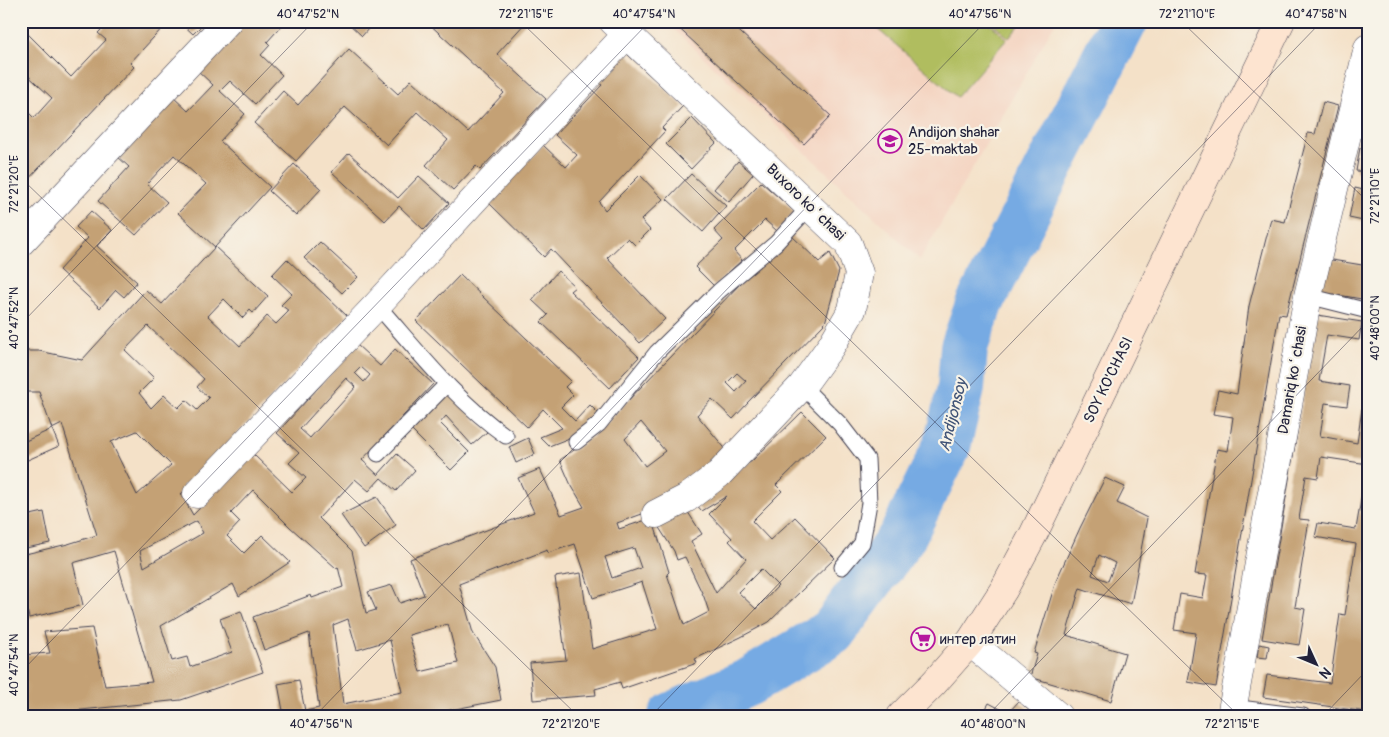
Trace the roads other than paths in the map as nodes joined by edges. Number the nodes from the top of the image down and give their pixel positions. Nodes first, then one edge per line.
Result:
1 (228, 21) edge
2 (1281, 21) edge
3 (620, 27) edge
4 (1368, 48) edge
5 (810, 206) junction
6 (21, 242) edge
7 (1308, 296) junction
8 (377, 304) junction
9 (1368, 311) edge
10 (447, 384) junction
11 (802, 386) junction
12 (506, 436) dead end
13 (576, 442) dead end
14 (378, 454) dead end
15 (197, 494) dead end
16 (656, 514) dead end
17 (842, 567) dead end
18 (970, 642) junction
19 (1232, 711) edge
20 (901, 716) edge
21 (1058, 716) edge
22 (1303, 716) edge

1 - 6 street
2 - 18 main road, SOY KO'CHASI
3 - 5 street, Buxoro koʻchasi
3 - 8 street
4 - 7 street, Damariq koʻchasi
5 - 11 street, Buxoro koʻchasi
5 - 13 lane
7 - 9 lane
7 - 19 street, Damariq koʻchasi
8 - 10 lane
8 - 15 street
10 - 12 lane
10 - 14 lane
11 - 16 street, Buxoro koʻchasi
11 - 17 lane
18 - 20 main road, SOY KO'CHASI
18 - 21 street
19 - 22 lane

